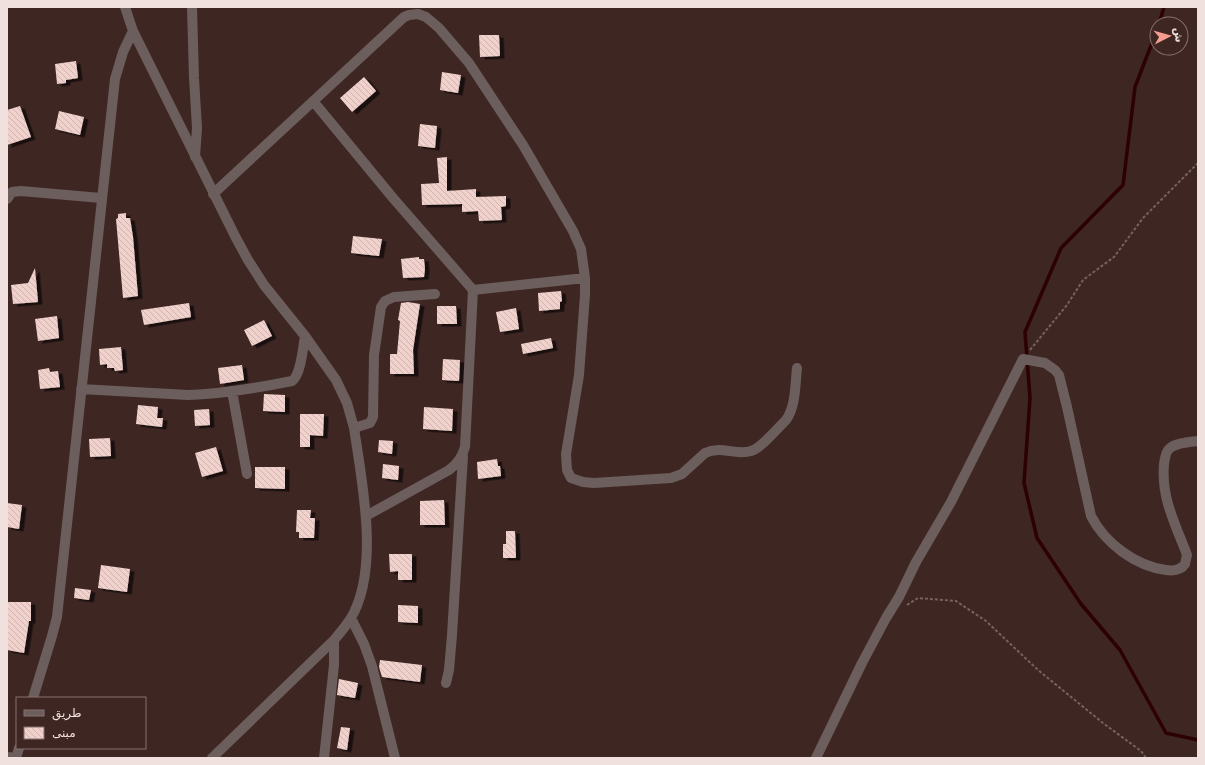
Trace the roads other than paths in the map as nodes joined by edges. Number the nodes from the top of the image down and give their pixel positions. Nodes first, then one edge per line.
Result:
1 (125, 7) edge
2 (192, 7) edge
3 (133, 31) junction
4 (313, 101) junction
5 (195, 157) junction
6 (213, 194) junction
7 (102, 198) junction
8 (7, 199) edge
9 (585, 278) junction
10 (473, 290) junction
11 (435, 294) dead end
12 (305, 336) junction
13 (797, 368) dead end
14 (81, 389) junction
15 (232, 391) junction
16 (354, 428) junction
17 (1198, 441) edge
18 (463, 454) junction
19 (247, 474) dead end
20 (366, 516) junction
21 (351, 618) junction
22 (334, 640) junction
23 (446, 683) dead end
24 (33, 697) edge
25 (7, 757) edge
26 (17, 758) edge
27 (212, 758) edge
28 (324, 758) edge
29 (394, 758) edge
30 (816, 758) edge

1 - 3 street
2 - 5 street
3 - 5 street
3 - 7 street
4 - 6 street
4 - 9 street
4 - 10 street
5 - 6 street
6 - 12 street
7 - 8 street
7 - 14 street
9 - 10 street
9 - 13 street
10 - 18 street
11 - 16 street
12 - 15 street
12 - 16 street
14 - 15 street
14 - 24 street
15 - 19 street
16 - 20 street
17 - 30 street
18 - 20 street
18 - 23 street
20 - 21 street
21 - 22 street
21 - 29 street
22 - 27 street
22 - 28 street
25 - 26 street

